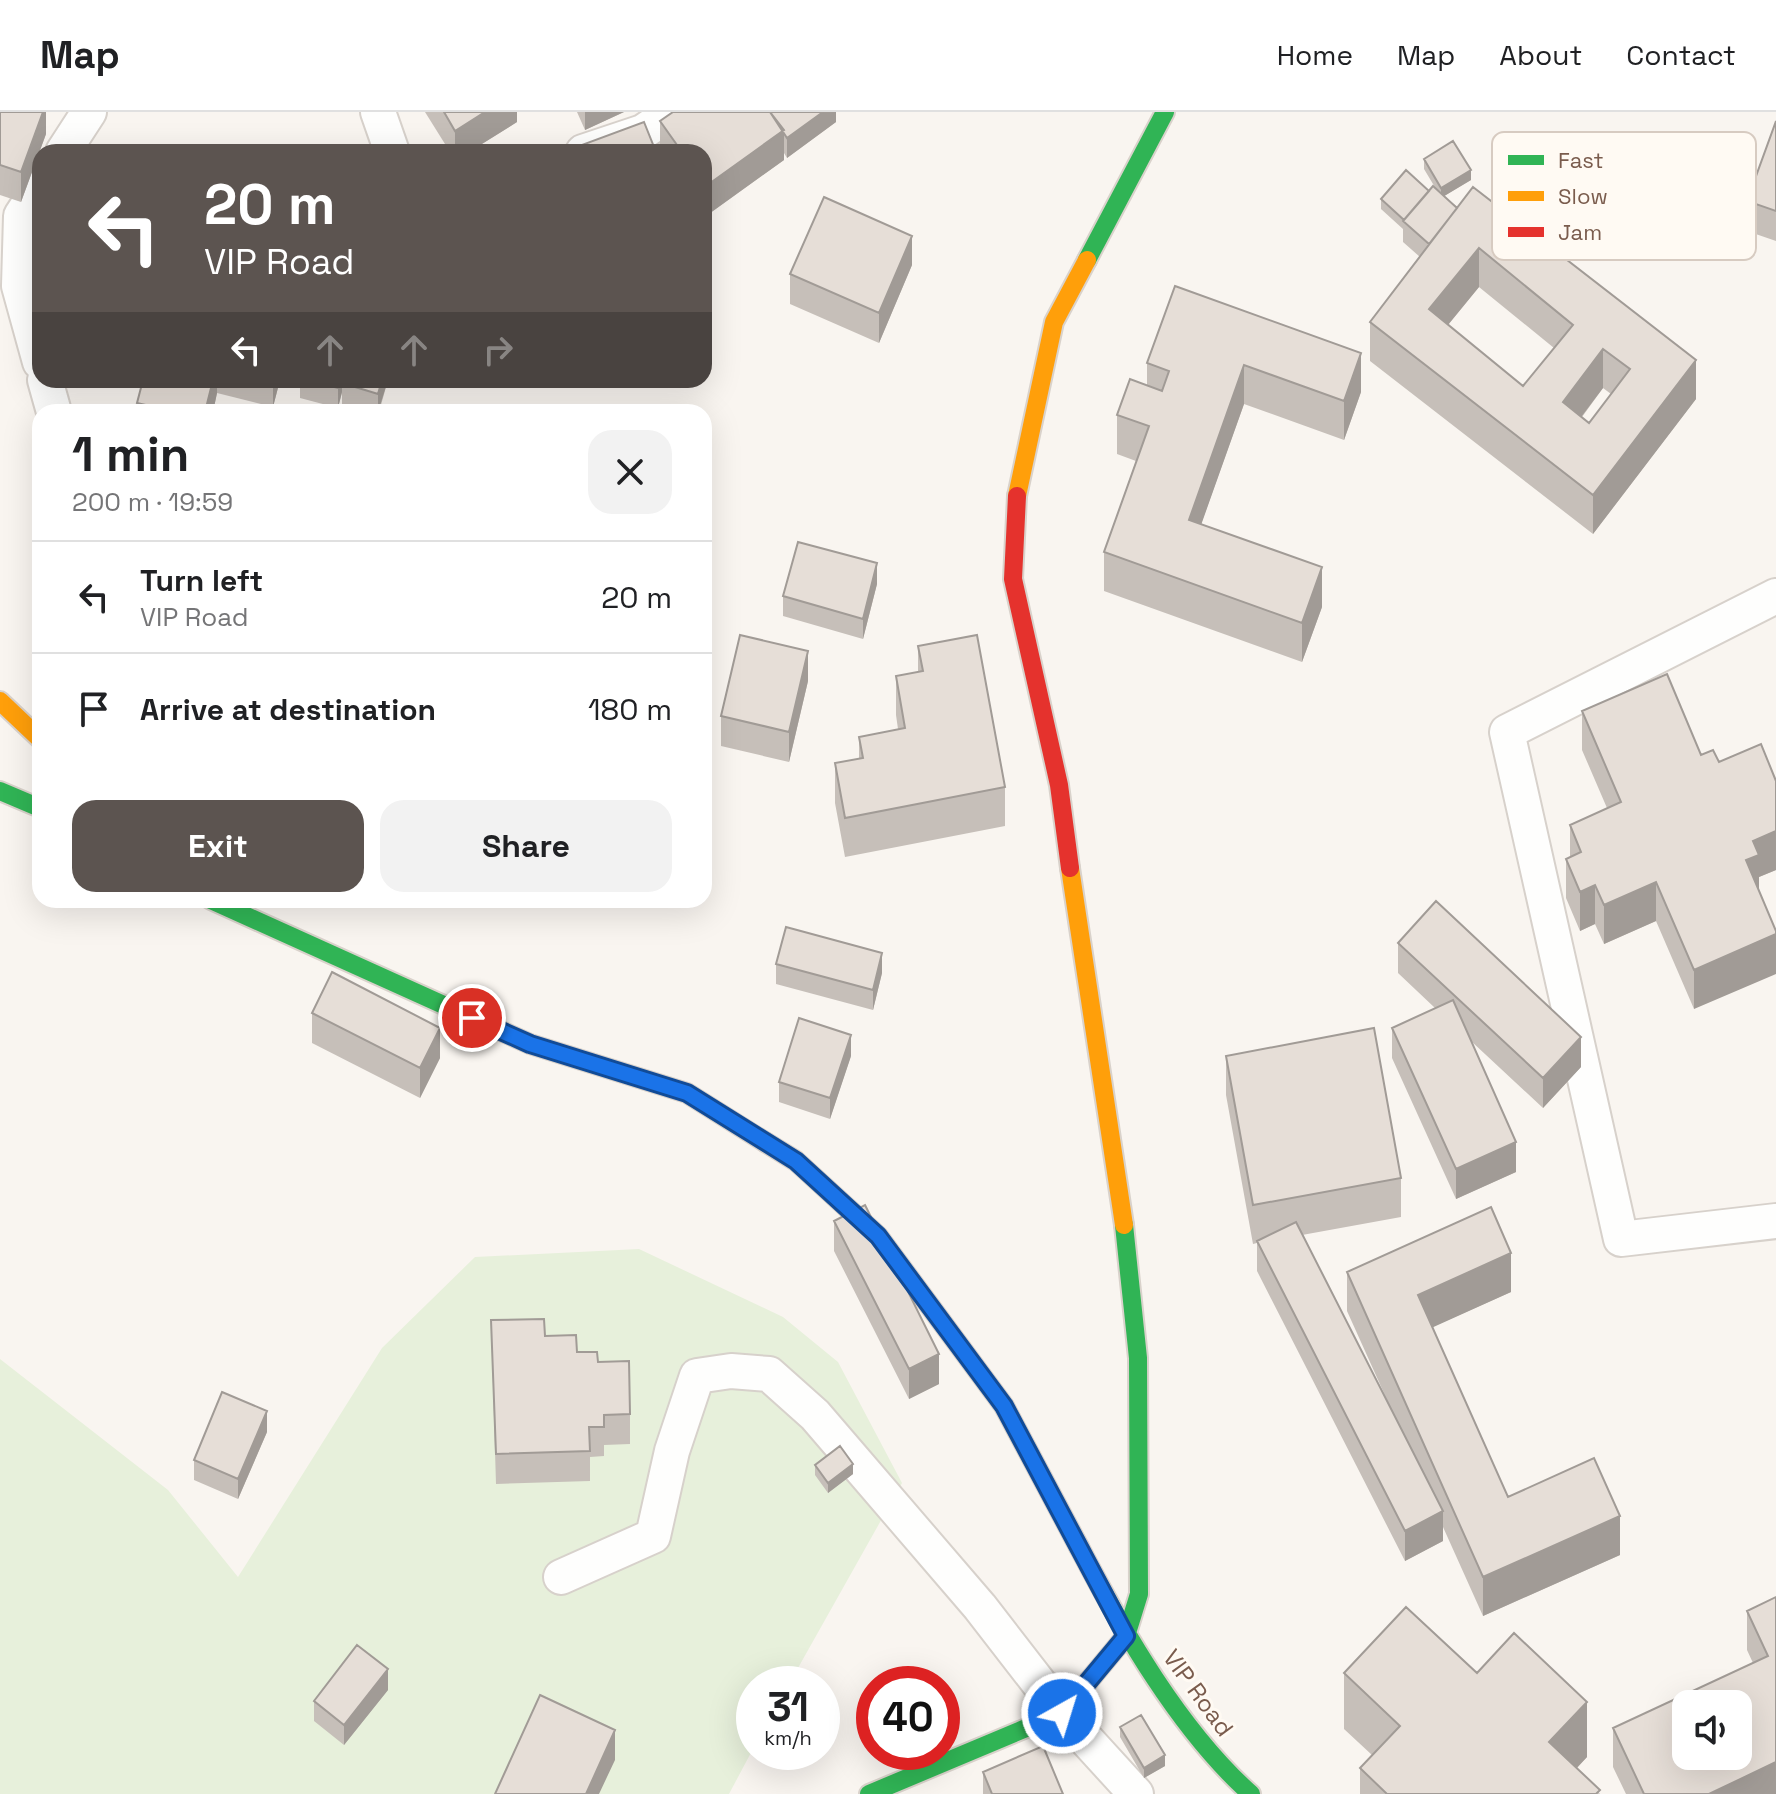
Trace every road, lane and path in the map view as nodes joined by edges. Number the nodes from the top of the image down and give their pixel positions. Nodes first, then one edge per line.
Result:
1 (89, 112) edge
2 (378, 112) edge
3 (672, 112) edge
4 (1165, 112) edge
5 (68, 144) edge
6 (389, 144) edge
7 (607, 144) edge
8 (32, 199) edge
9 (32, 333) edge
10 (1776, 596) edge
11 (0, 701) edge
12 (32, 731) edge
13 (0, 791) edge
14 (32, 805) edge
15 (229, 908) edge
16 (1776, 1221) edge
17 (561, 1577) dead end
18 (1126, 1636) junction
19 (1062, 1713) junction
20 (869, 1794) edge
21 (1136, 1794) edge
22 (1251, 1794) edge

1 - 5 street
2 - 6 street
3 - 7 street
4 - 18 street
8 - 9 street
10 - 16 street
11 - 12 street
13 - 14 street
15 - 18 street, VIP Road
17 - 19 street
18 - 19 street
18 - 22 street, VIP Road
19 - 20 street
19 - 21 street

